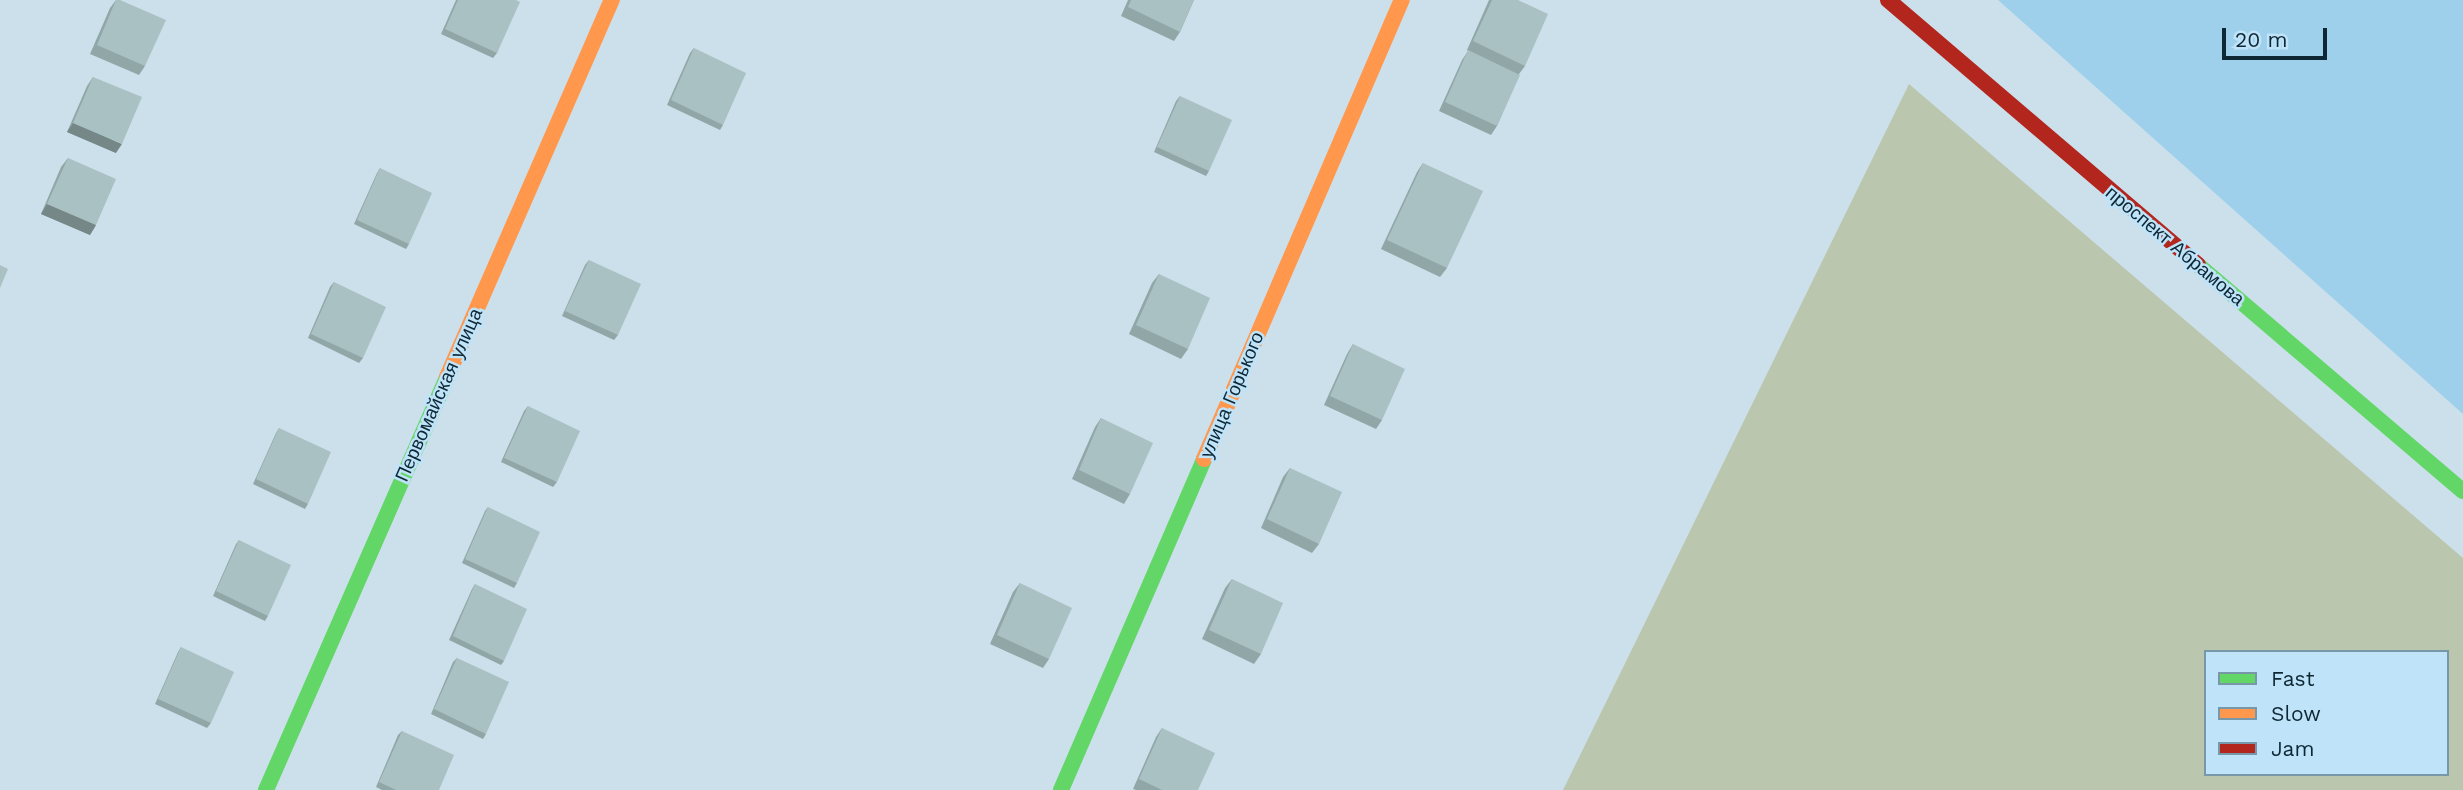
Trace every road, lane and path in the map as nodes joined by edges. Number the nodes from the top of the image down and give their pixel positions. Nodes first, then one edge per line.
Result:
1 (612, 0) edge
2 (1402, 0) edge
3 (1888, 0) edge
4 (2463, 491) edge
5 (266, 790) edge
6 (1061, 790) edge

1 - 5 street, Первомайская улица
2 - 6 street, улица Горького
3 - 4 street, проспект Абрамова

